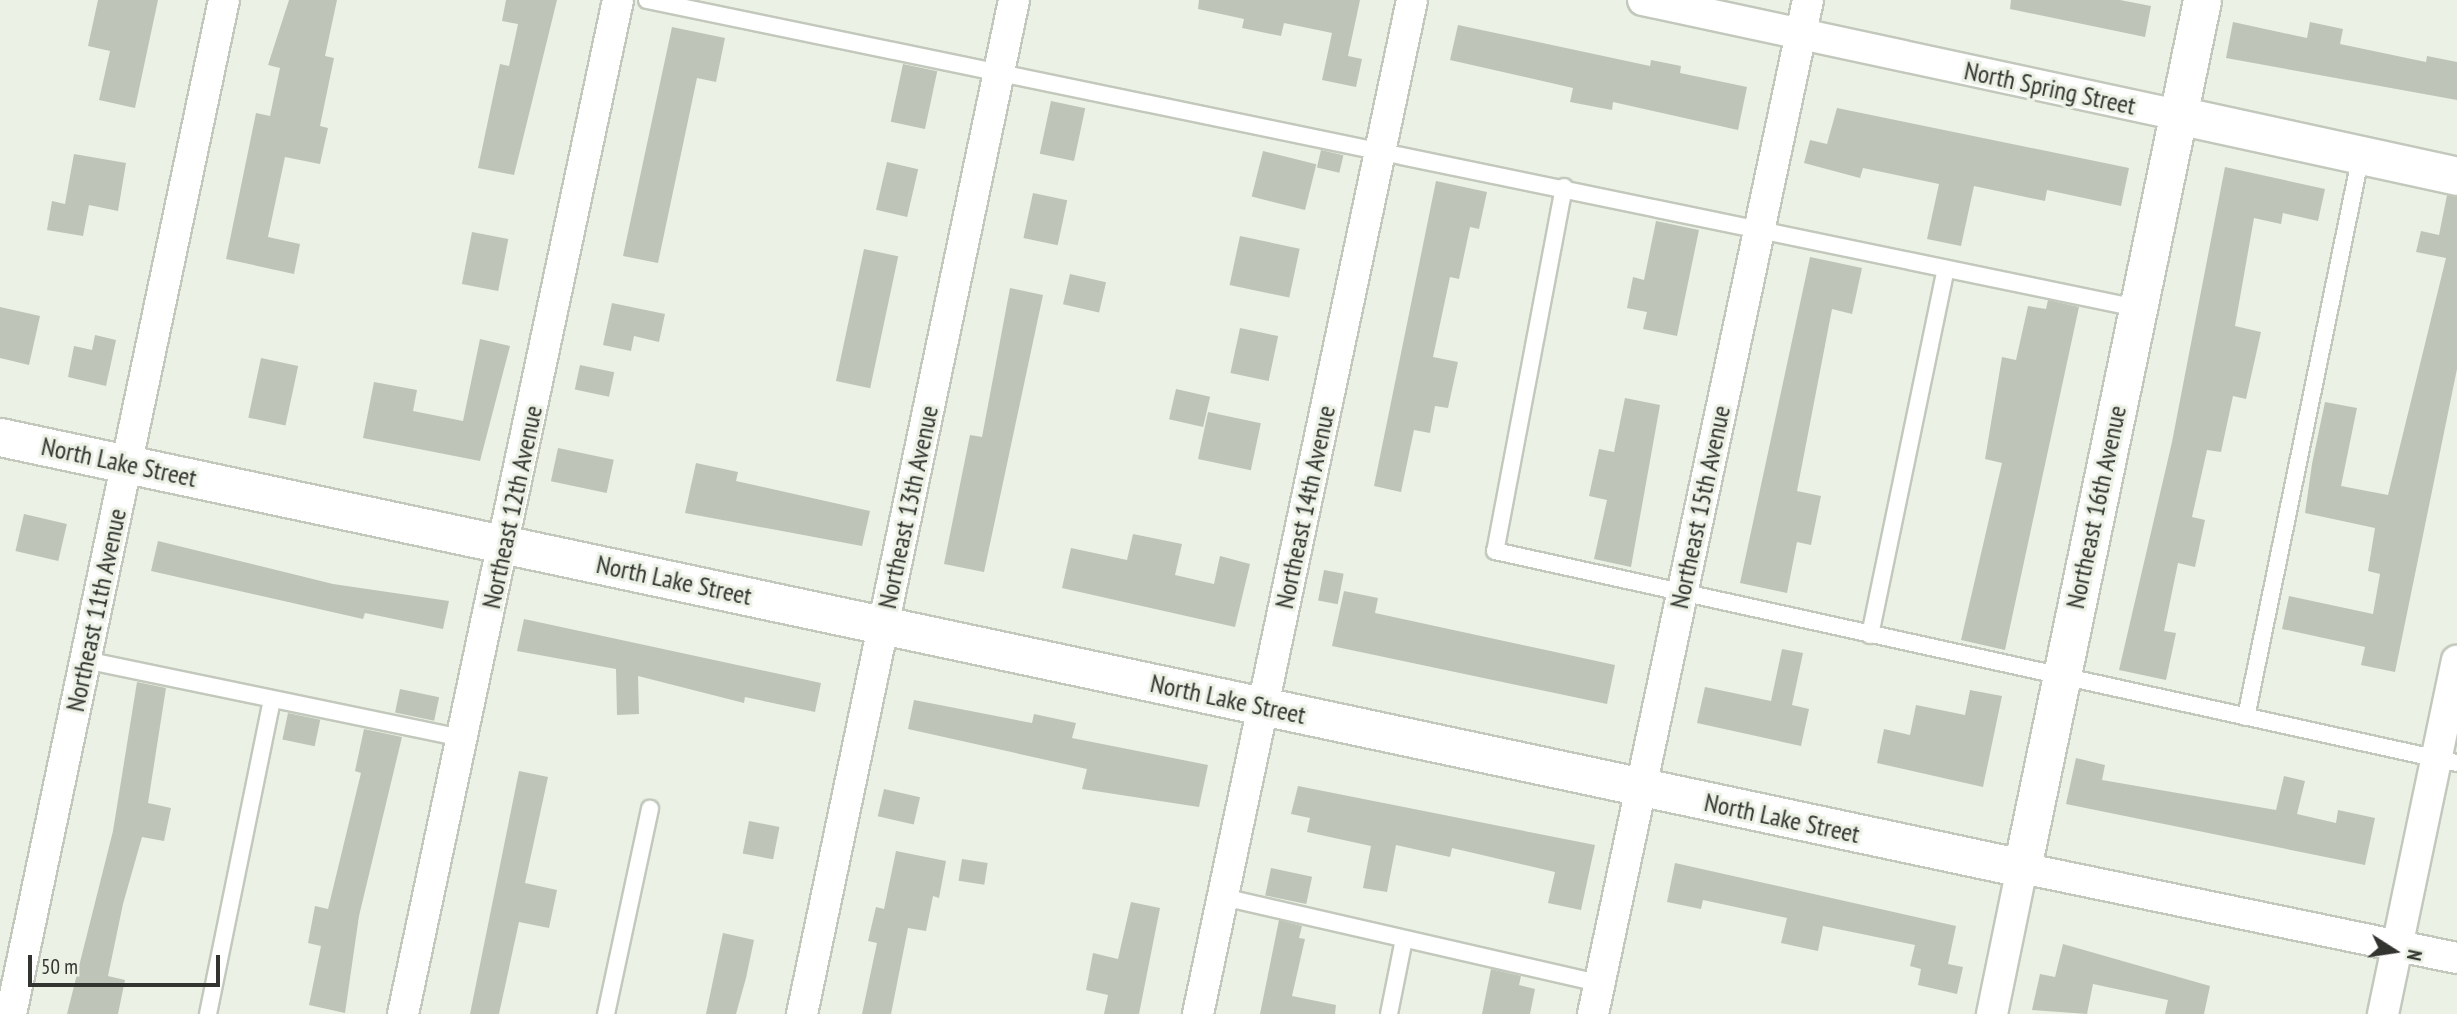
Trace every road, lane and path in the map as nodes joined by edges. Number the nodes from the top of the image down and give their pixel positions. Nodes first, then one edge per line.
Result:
1 (224, 0) edge
2 (618, 0) edge
3 (647, 0) edge
4 (1014, 0) edge
5 (1412, 0) edge
6 (1643, 0) edge
7 (1808, 0) edge
8 (2202, 0) edge
9 (1800, 35) junction
10 (999, 71) junction
11 (2178, 115) junction
12 (1381, 147) junction
13 (2361, 155) junction
14 (2457, 176) edge
15 (1563, 187) junction
16 (1759, 230) junction
17 (1946, 269) junction
18 (2137, 309) junction
19 (0, 437) edge
20 (127, 463) junction
21 (505, 544) junction
22 (1681, 594) junction
23 (883, 626) junction
24 (1870, 635) junction
25 (85, 660) junction
26 (2457, 661) edge
27 (2061, 677) junction
28 (272, 699) junction
29 (1263, 706) junction
30 (2246, 717) junction
31 (460, 738) junction
32 (2447, 761) edge
33 (1639, 788) junction
34 (650, 808) dead end
35 (2022, 868) junction
36 (1223, 897) junction
37 (1404, 939) junction
38 (2398, 944) junction
39 (2457, 958) edge
40 (1599, 983) junction
41 (11, 1014) edge
42 (208, 1014) edge
43 (403, 1014) edge
44 (606, 1014) edge
45 (802, 1014) edge
46 (1198, 1014) edge
47 (1389, 1014) edge
48 (1593, 1014) edge
49 (1992, 1014) edge
50 (2383, 1014) edge

1 - 20 street, Northeast 11th Avenue
2 - 21 street, Northeast 12th Avenue
3 - 10 lane
4 - 10 street, Northeast 13th Avenue
5 - 12 street, Northeast 14th Avenue
6 - 9 street, North Spring Street
7 - 9 street, Northeast 15th Avenue
8 - 11 street, Northeast 16th Avenue
9 - 11 street, North Spring Street
9 - 16 street, Northeast 15th Avenue
10 - 12 lane
10 - 23 street, Northeast 13th Avenue
11 - 13 street, North Spring Street
11 - 18 street, Northeast 16th Avenue
12 - 15 lane
12 - 29 street, Northeast 14th Avenue
13 - 14 street, North Spring Street
13 - 30 lane
15 - 16 lane
15 - 22 lane
16 - 17 lane
16 - 22 street, Northeast 15th Avenue
17 - 18 lane
17 - 24 lane
18 - 27 street, Northeast 16th Avenue
19 - 20 street, North Lake Street
20 - 21 street, North Lake Street
20 - 25 street, Northeast 11th Avenue
21 - 23 street, North Lake Street
21 - 31 street, Northeast 12th Avenue
22 - 24 lane
22 - 33 street, Northeast 15th Avenue
23 - 29 street, North Lake Street
23 - 45 street, Northeast 13th Avenue
24 - 27 lane
25 - 28 lane
25 - 41 street, Northeast 11th Avenue
26 - 32 street
27 - 30 lane
27 - 35 street, Northeast 16th Avenue
28 - 31 lane
28 - 42 lane
29 - 33 street, North Lake Street
29 - 36 street, Northeast 14th Avenue
30 - 32 lane
31 - 43 street, Northeast 12th Avenue
32 - 38 street
33 - 35 street, North Lake Street
33 - 40 street, Northeast 15th Avenue
34 - 44 lane
35 - 38 street, North Lake Street
35 - 49 street, Northeast 16th Avenue
36 - 37 lane
36 - 46 street, Northeast 14th Avenue
37 - 40 lane
37 - 47 lane
38 - 39 street, North Lake Street
38 - 50 street
40 - 48 street, Northeast 15th Avenue

